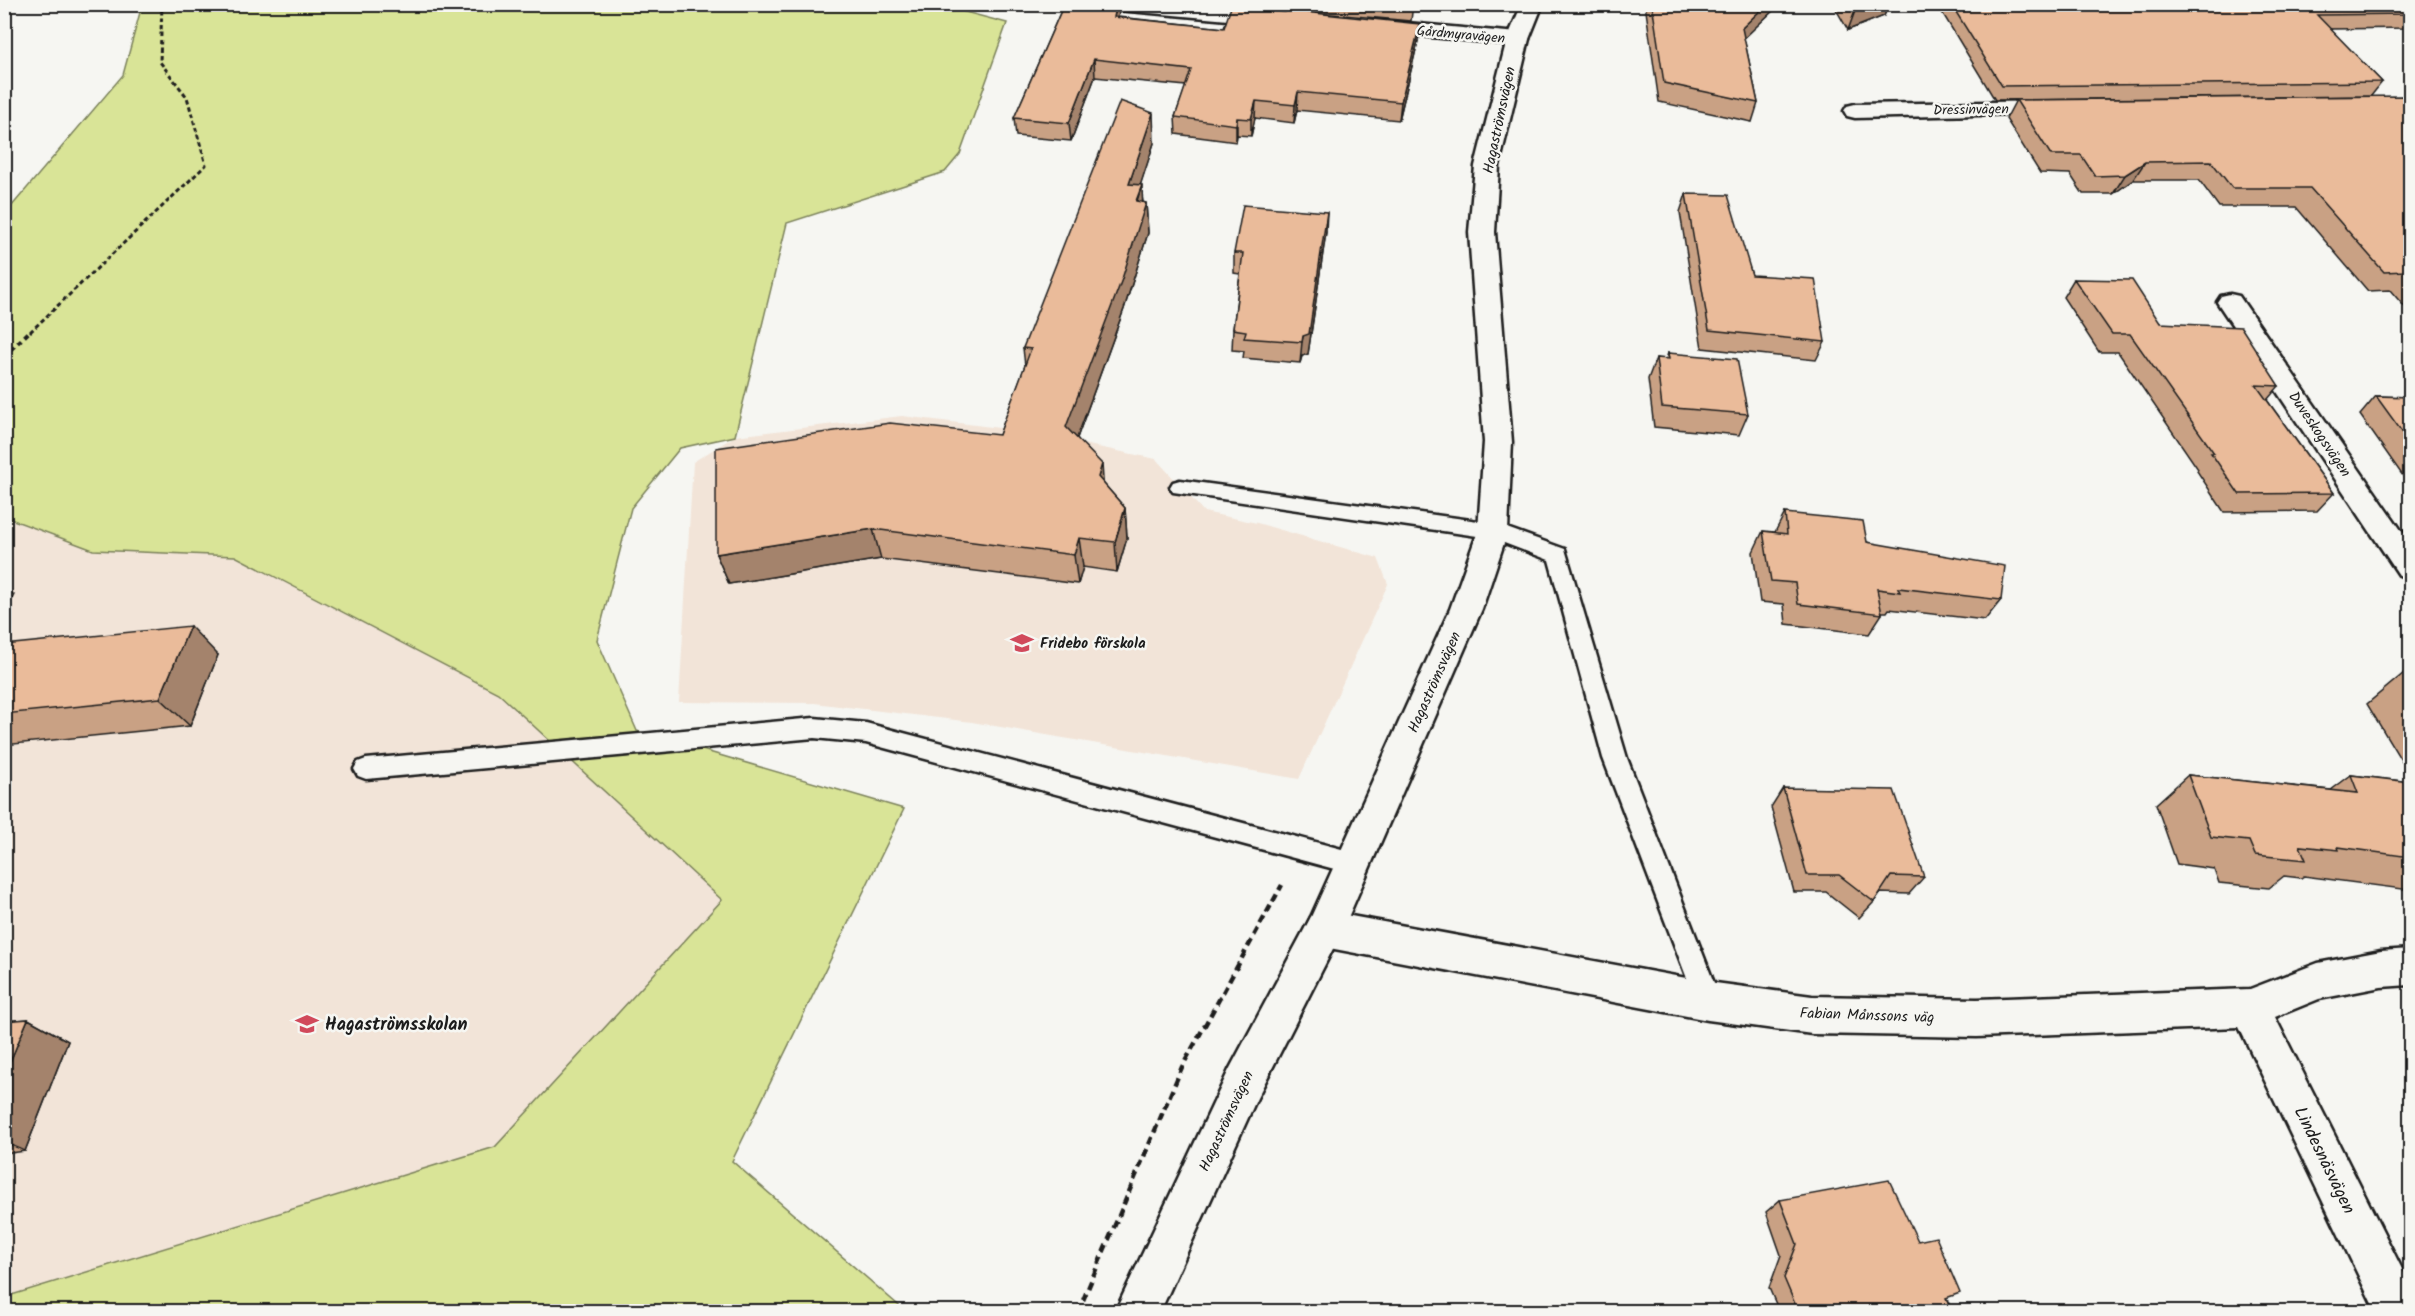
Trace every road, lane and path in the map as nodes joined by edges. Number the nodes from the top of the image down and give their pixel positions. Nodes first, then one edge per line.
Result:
1 (162, 4) edge
2 (1118, 4) edge
3 (1533, 4) edge
4 (1296, 20) edge
5 (1355, 25) edge
6 (1518, 39) junction
7 (2080, 108) edge
8 (1855, 111) dead end
9 (2230, 302) dead end
10 (4, 356) edge
11 (1180, 487) dead end
12 (1493, 531) junction
13 (2410, 567) edge
14 (366, 769) dead end
15 (1302, 849) junction
16 (1353, 863) junction
17 (1324, 929) junction
18 (2410, 967) edge
19 (1708, 1001) junction
20 (2250, 1008) junction
21 (1078, 1311) edge
22 (1137, 1311) edge
23 (2400, 1311) edge

1 - 10 path
2 - 4 street
3 - 6 street, Hagaströmsvägen
5 - 6 street, Gårdmyravägen
6 - 12 street, Hagaströmsvägen
7 - 8 street, Dressinvägen
9 - 13 street, Duveskogsvägen
11 - 12 lane
12 - 16 street, Hagaströmsvägen
12 - 19 lane
14 - 15 lane
15 - 16 lane
15 - 21 path
16 - 17 street, Hagaströmsvägen
17 - 19 street, Fabian Månssons väg
17 - 22 street, Hagaströmsvägen
18 - 20 street, Fabian Månssons väg
19 - 20 street, Fabian Månssons väg
20 - 23 street, Lindesnäsvägen

